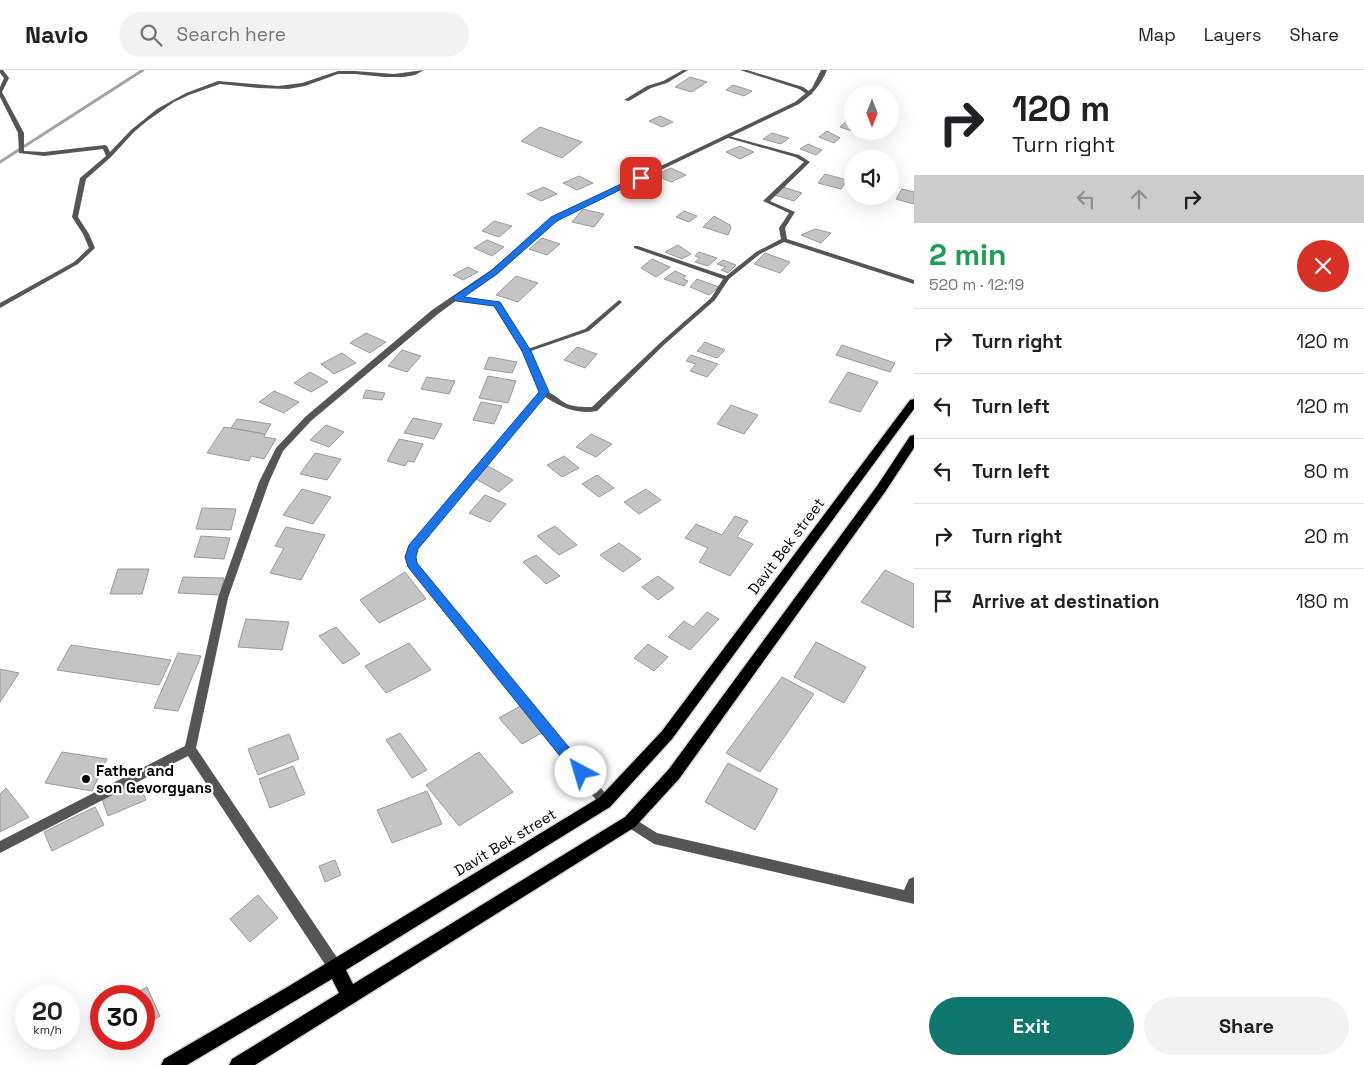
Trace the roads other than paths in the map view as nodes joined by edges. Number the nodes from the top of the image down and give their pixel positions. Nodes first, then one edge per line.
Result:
1 (0, 70) edge
2 (422, 70) edge
3 (686, 70) edge
4 (742, 70) edge
5 (824, 70) edge
6 (810, 94) junction
7 (626, 100) dead end
8 (728, 136) junction
9 (109, 156) junction
10 (784, 240) junction
11 (636, 246) dead end
12 (727, 278) junction
13 (914, 282) edge
14 (456, 298) junction
15 (619, 302) dead end
16 (0, 306) edge
17 (526, 351) junction
18 (544, 392) junction
19 (914, 402) edge
20 (914, 439) edge
21 (190, 749) junction
22 (605, 802) junction
23 (630, 822) junction
24 (0, 847) edge
25 (914, 883) edge
26 (910, 898) edge
27 (335, 967) junction
28 (350, 996) junction
29 (170, 1065) edge
30 (238, 1065) edge

1 - 9 lane
2 - 9 lane
3 - 7 lane
4 - 6 lane
5 - 6 street
6 - 8 street
8 - 10 lane
8 - 14 street
9 - 16 lane
10 - 12 lane
10 - 13 lane
11 - 12 lane
12 - 18 lane
14 - 17 street
14 - 21 street
15 - 17 lane
17 - 18 street
18 - 22 street
19 - 22 main road, Davit Bek street
20 - 23 main road
21 - 24 street
21 - 27 street
22 - 27 main road, Davit Bek street
23 - 26 street
23 - 28 main road
25 - 26 street
27 - 28 main road
27 - 29 main road, Davit Bek street
28 - 30 main road

